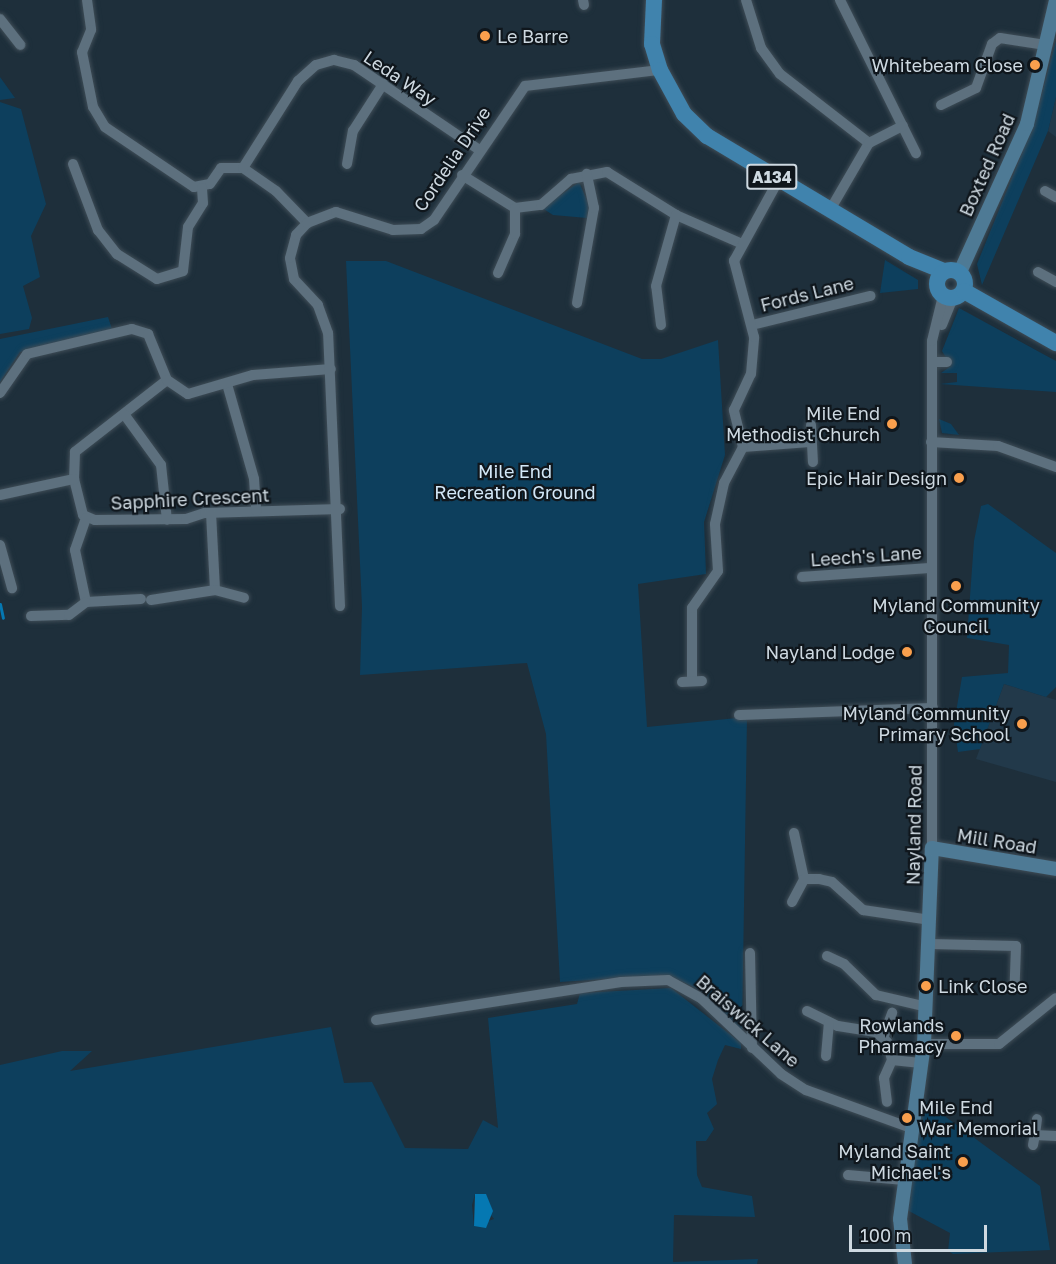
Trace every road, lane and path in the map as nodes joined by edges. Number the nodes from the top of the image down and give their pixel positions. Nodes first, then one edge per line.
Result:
1 (87, 0) edge
2 (654, 0) edge
3 (746, 0) edge
4 (840, 0) edge
5 (1056, 0) edge
6 (0, 19) edge
7 (20, 45) dead end
8 (1045, 45) junction
9 (660, 70) junction
10 (383, 84) junction
11 (941, 105) dead end
12 (903, 126) junction
13 (869, 143) junction
14 (478, 149) junction
15 (916, 153) dead end
16 (73, 164) dead end
17 (347, 164) dead end
18 (243, 168) junction
19 (587, 174) junction
20 (462, 175) junction
21 (778, 180) junction
22 (202, 188) junction
23 (1045, 191) dead end
24 (1056, 197) edge
25 (515, 208) junction
26 (830, 210) junction
27 (676, 214) junction
28 (307, 223) junction
29 (740, 243) junction
30 (1038, 272) dead end
31 (498, 273) dead end
32 (1056, 282) edge
33 (950, 285) junction
34 (870, 296) dead end
35 (577, 303) dead end
36 (661, 325) dead end
37 (752, 325) junction
38 (1056, 343) edge
39 (934, 360) junction
40 (947, 362) dead end
41 (331, 369) junction
42 (167, 381) junction
43 (227, 384) junction
44 (0, 393) edge
45 (123, 414) junction
46 (812, 425) dead end
47 (810, 442) junction
48 (931, 442) junction
49 (743, 447) junction
50 (813, 462) dead end
51 (1056, 467) edge
52 (74, 479) junction
53 (0, 495) edge
54 (340, 509) junction
55 (256, 511) junction
56 (211, 513) junction
57 (87, 518) junction
58 (167, 520) junction
59 (0, 545) edge
60 (932, 568) junction
61 (802, 577) dead end
62 (12, 588) dead end
63 (215, 590) junction
64 (244, 598) dead end
65 (86, 602) junction
66 (340, 606) dead end
67 (31, 616) dead end
68 (692, 681) dead end
69 (933, 708) junction
70 (739, 715) dead end
71 (794, 833) dead end
72 (932, 848) junction
73 (1056, 868) edge
74 (804, 879) junction
75 (792, 902) dead end
76 (930, 920) junction
77 (930, 944) junction
78 (750, 952) dead end
79 (827, 956) dead end
80 (1015, 983) dead end
81 (1056, 998) edge
82 (927, 1007) junction
83 (807, 1011) dead end
84 (892, 1013) dead end
85 (376, 1020) dead end
86 (829, 1023) junction
87 (884, 1038) junction
88 (924, 1044) junction
89 (752, 1048) junction
90 (826, 1056) dead end
91 (892, 1060) junction
92 (921, 1063) junction
93 (887, 1102) dead end
94 (1037, 1119) dead end
95 (914, 1129) junction
96 (1056, 1136) edge
97 (848, 1174) dead end
98 (904, 1180) junction
99 (905, 1264) edge

1 - 22 street
2 - 9 main road, A134
3 - 13 street
4 - 12 street
5 - 8 street, Boxted Road
6 - 7 street
8 - 11 street
8 - 33 street, Boxted Road
9 - 14 street, Cordelia Drive
9 - 21 main road, A134
10 - 14 street, Leda Way
10 - 17 street
10 - 18 street, Leda Way
12 - 13 street
12 - 15 street
13 - 26 street
14 - 20 street, Cordelia Drive
16 - 22 street
18 - 22 street
18 - 28 street
19 - 25 street
19 - 27 street
19 - 35 street
20 - 25 street
20 - 28 street, Cordelia Drive
21 - 26 main road, A134
21 - 29 street
23 - 24 street
25 - 31 street
26 - 33 main road, A134
27 - 29 street
27 - 36 street
28 - 41 street
29 - 37 street
30 - 32 street
33 - 38 main road, A134
33 - 39 street, Nayland Road
34 - 37 street, Fords Lane
37 - 49 street
39 - 40 street
39 - 48 street, Nayland Road
41 - 43 street
41 - 54 street
42 - 43 street
42 - 44 street
42 - 45 street, Sapphire Crescent
43 - 55 street
45 - 52 street, Sapphire Crescent
45 - 58 street
46 - 47 street
47 - 49 street
47 - 50 street
48 - 51 street
48 - 60 street, Nayland Road
49 - 68 street
52 - 53 street
52 - 57 street, Sapphire Crescent
54 - 55 street, Sapphire Crescent
54 - 66 street
55 - 56 street, Sapphire Crescent
56 - 58 street, Sapphire Crescent
56 - 63 street
57 - 58 street, Sapphire Crescent
57 - 65 street
59 - 62 street
60 - 61 street, Leech's Lane
60 - 69 street, Nayland Road
63 - 64 street
63 - 65 street
65 - 67 street
69 - 70 street
69 - 72 street, Nayland Road
71 - 74 street
72 - 73 street, Mill Road
72 - 76 street, Nayland Road
74 - 75 street
74 - 76 street
76 - 77 street, Nayland Road
77 - 80 street
77 - 82 street, Nayland Road
78 - 89 street
79 - 82 street
81 - 88 street
82 - 88 street, Nayland Road
83 - 86 street
84 - 87 street
85 - 89 street, Braiswick Lane
86 - 87 street
86 - 90 street
87 - 91 street
88 - 92 street, Nayland Road
89 - 95 street, Braiswick Lane
91 - 92 street
91 - 93 street
92 - 95 street, Nayland Road
94 - 96 street
95 - 98 street, Nayland Road
97 - 98 street
98 - 99 street, Nayland Road

